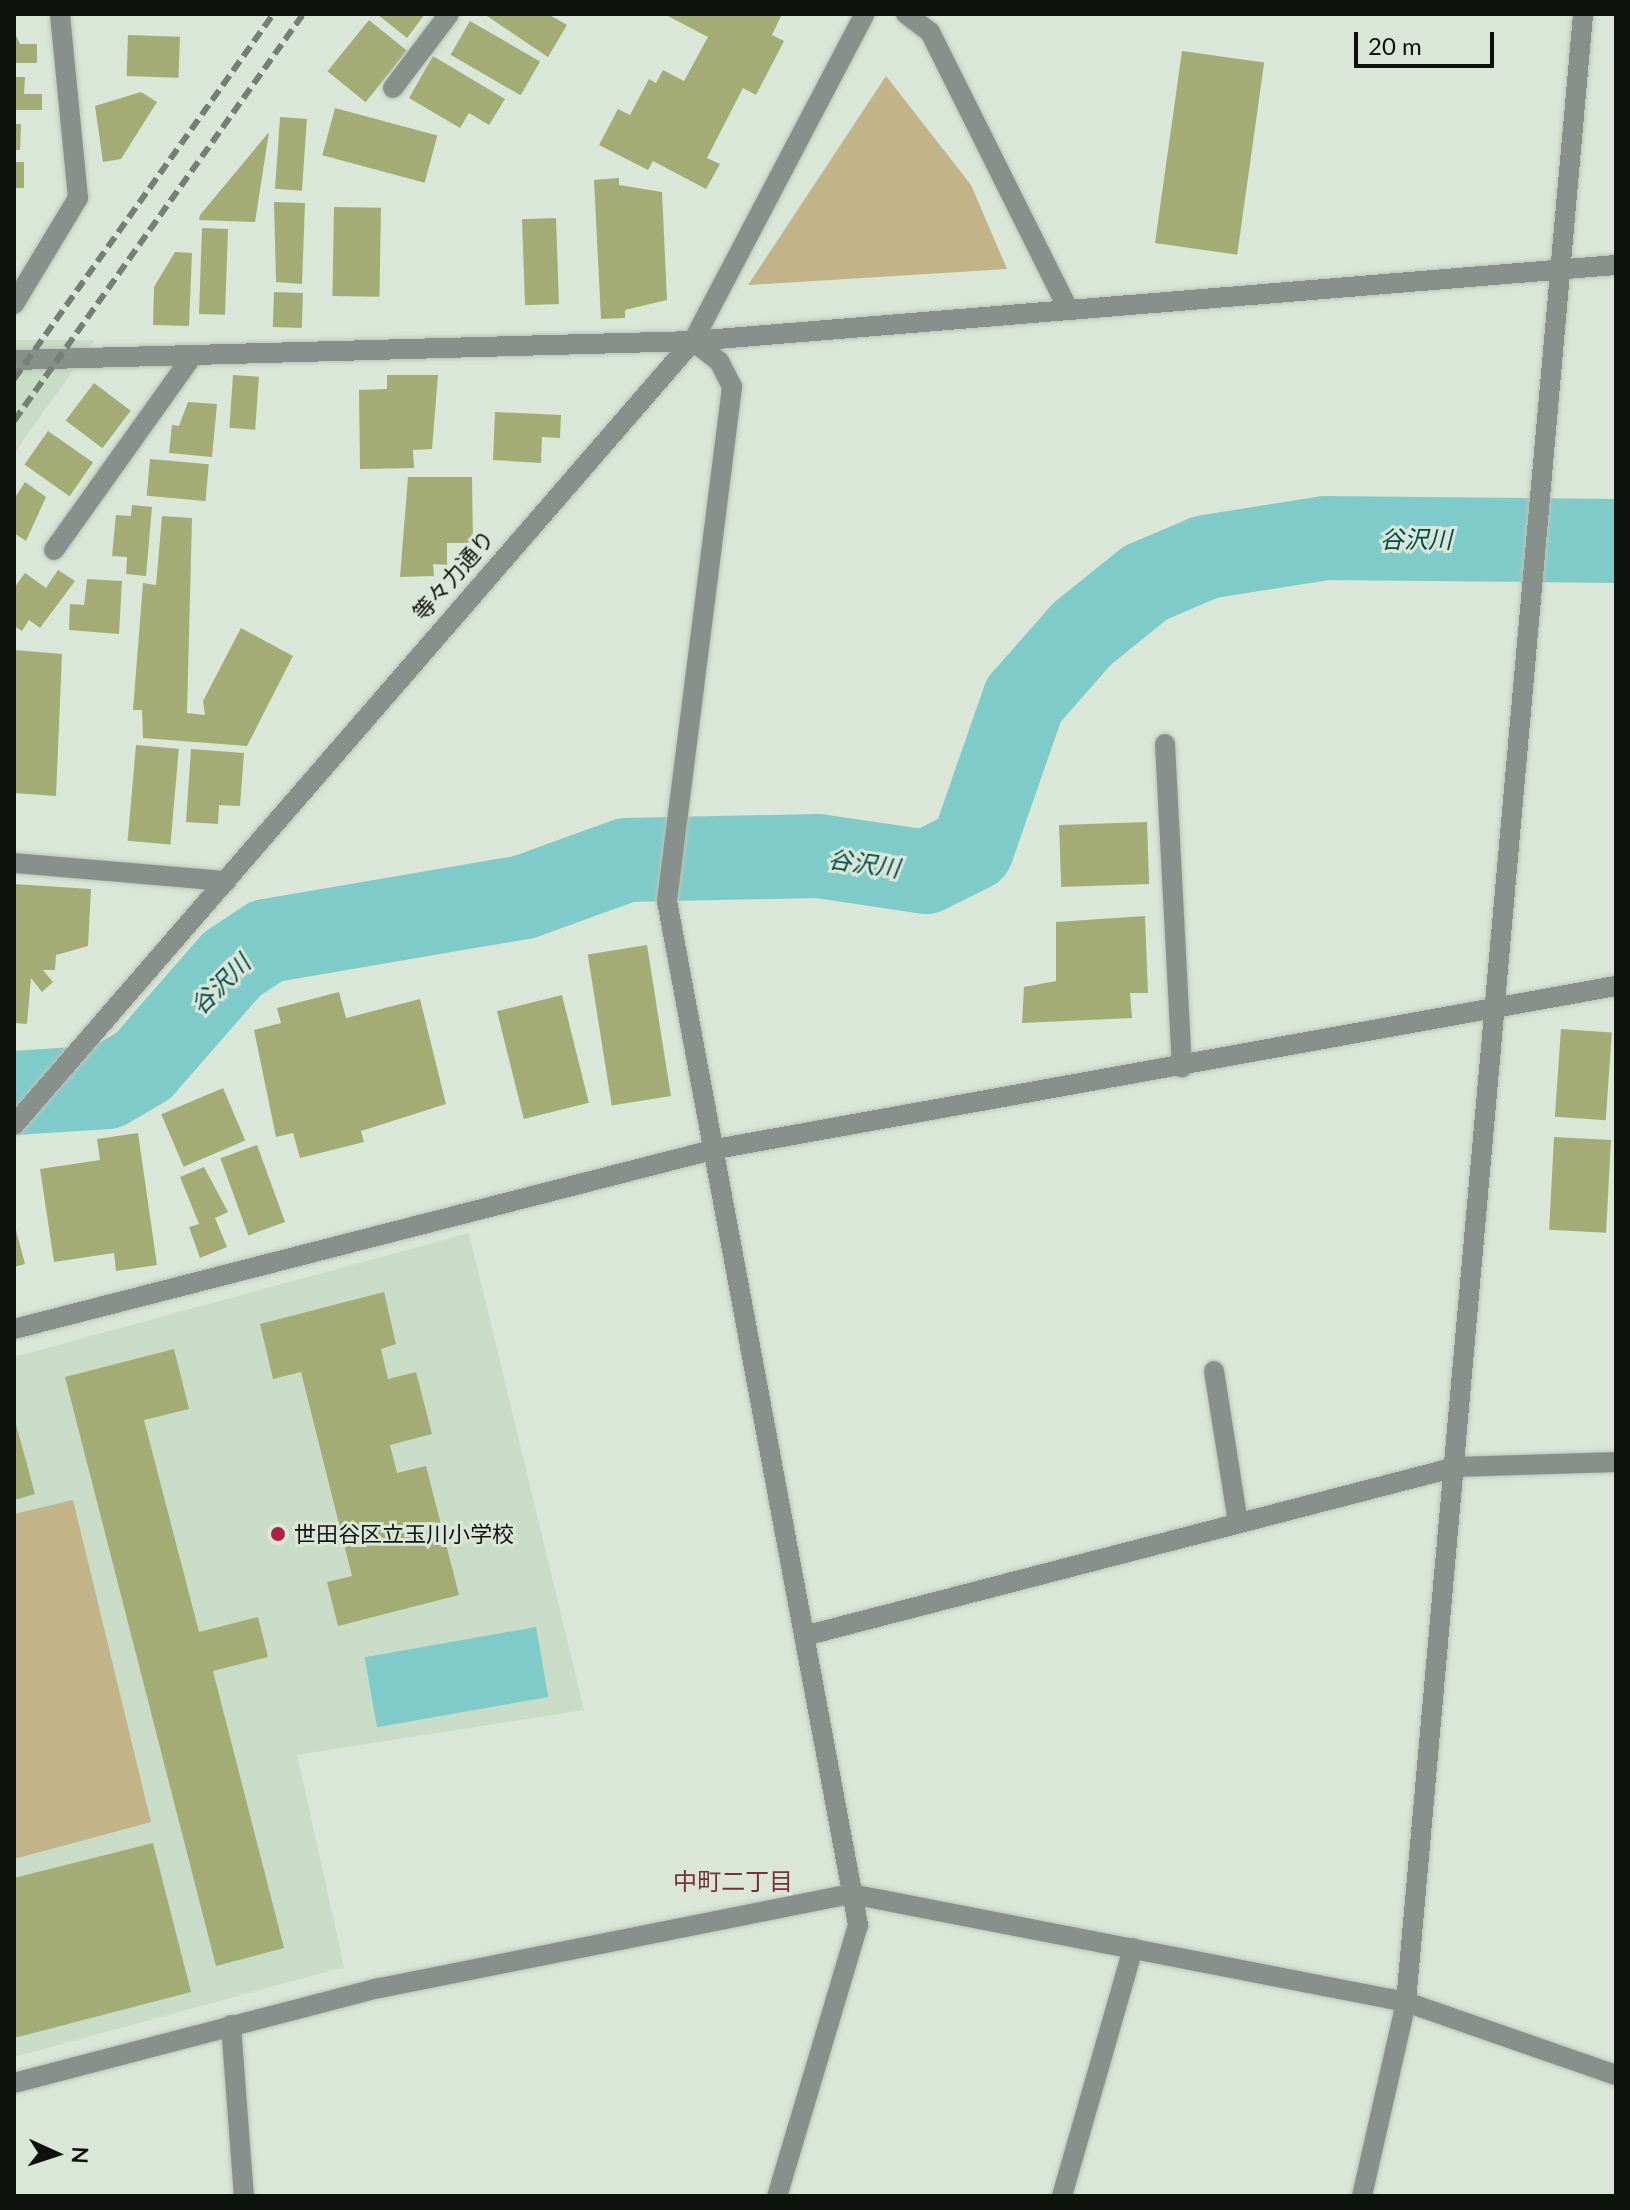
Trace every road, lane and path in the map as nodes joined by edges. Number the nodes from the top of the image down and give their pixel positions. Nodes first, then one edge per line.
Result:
1 (60, 14) edge
2 (449, 14) edge
3 (865, 14) edge
4 (906, 14) edge
5 (1583, 14) edge
6 (393, 88) dead end
7 (1616, 265) edge
8 (1560, 266) junction
9 (14, 304) edge
10 (1068, 309) junction
11 (693, 341) junction
12 (193, 355) junction
13 (14, 360) edge
14 (54, 550) dead end
15 (1165, 744) dead end
16 (14, 863) edge
17 (226, 881) junction
18 (1616, 986) edge
19 (1499, 1008) junction
20 (1182, 1068) junction
21 (14, 1125) edge
22 (716, 1149) junction
23 (14, 1329) edge
24 (1214, 1371) dead end
25 (1616, 1462) edge
26 (1456, 1467) junction
27 (1238, 1523) junction
28 (808, 1635) junction
29 (851, 1894) junction
30 (1133, 1948) junction
31 (1406, 2002) junction
32 (231, 2025) junction
33 (1616, 2075) edge
34 (14, 2083) edge
35 (244, 2196) edge
36 (777, 2196) edge
37 (1062, 2196) edge
38 (1362, 2196) edge

1 - 9 street
2 - 6 street
3 - 11 street, 等々力通り
4 - 10 street
5 - 8 street
7 - 8 street
8 - 10 street
8 - 19 street
10 - 11 street
11 - 12 street
11 - 17 street, 等々力通り
11 - 22 street
12 - 13 street
12 - 14 street
15 - 20 street
16 - 17 street
17 - 21 street, 等々力通り
18 - 19 street
19 - 20 street
19 - 26 street
20 - 22 street
22 - 23 street
22 - 28 street
24 - 27 street
25 - 26 street
26 - 27 street
26 - 31 street
27 - 28 street
28 - 29 street
29 - 30 street
29 - 32 street
29 - 36 street
30 - 31 street
30 - 37 street
31 - 33 street
31 - 38 street
32 - 34 street
32 - 35 street

